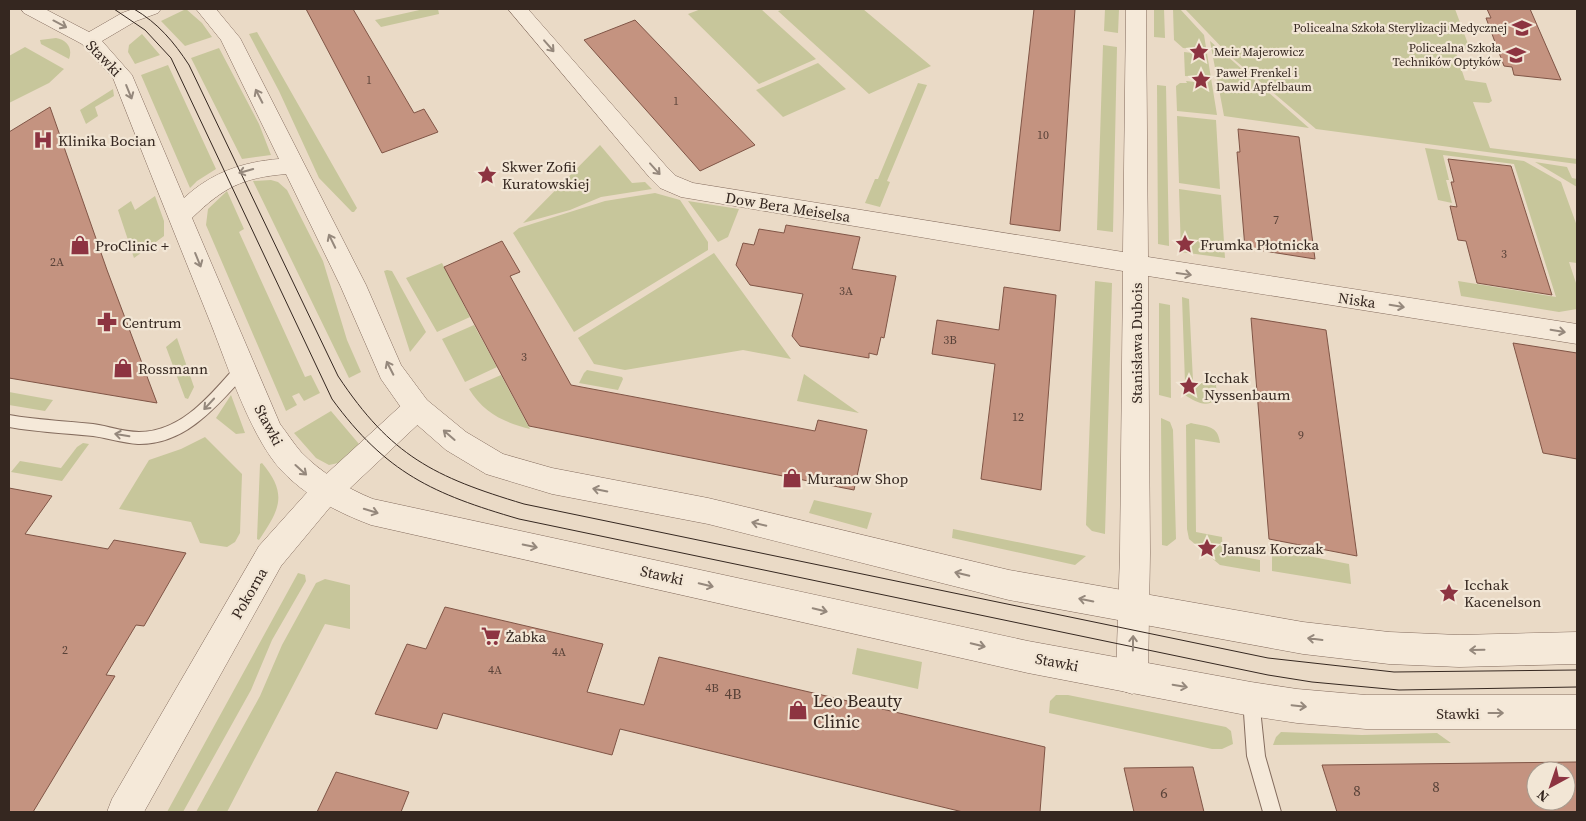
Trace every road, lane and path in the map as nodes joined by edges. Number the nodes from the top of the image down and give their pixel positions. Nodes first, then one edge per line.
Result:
1 (31, 9) edge
2 (151, 9) edge
3 (206, 9) edge
4 (518, 9) edge
5 (1136, 9) edge
6 (89, 40) junction
7 (294, 165) junction
8 (180, 215) junction
9 (1136, 265) junction
10 (1577, 334) edge
11 (242, 369) junction
12 (417, 408) junction
13 (9, 421) edge
14 (328, 490) junction
15 (1134, 609) junction
16 (1577, 648) edge
17 (1132, 678) junction
18 (1251, 699) junction
19 (1577, 712) edge
20 (125, 812) edge
21 (1272, 812) edge

1 -> 6 street, Stawki
2 - 6 street
7 -> 3 street
4 -> 9 street, Dow Bera Meiselsa
5 - 9 street, Stanisława Dubois
6 -> 8 street, Stawki
7 -> 8 street
12 -> 7 street
8 -> 11 street, Stawki
9 -> 10 street, Niska
9 - 15 street, Stanisława Dubois
11 -> 13 lane
11 -> 14 street, Stawki
12 - 14 street, Pokorna
15 -> 12 street
14 -> 17 street, Stawki
14 - 20 street, Pokorna
16 -> 15 street
17 -> 15 street, Stanisława Dubois
17 -> 18 street, Stawki
18 -> 19 street, Stawki
18 - 21 lane

